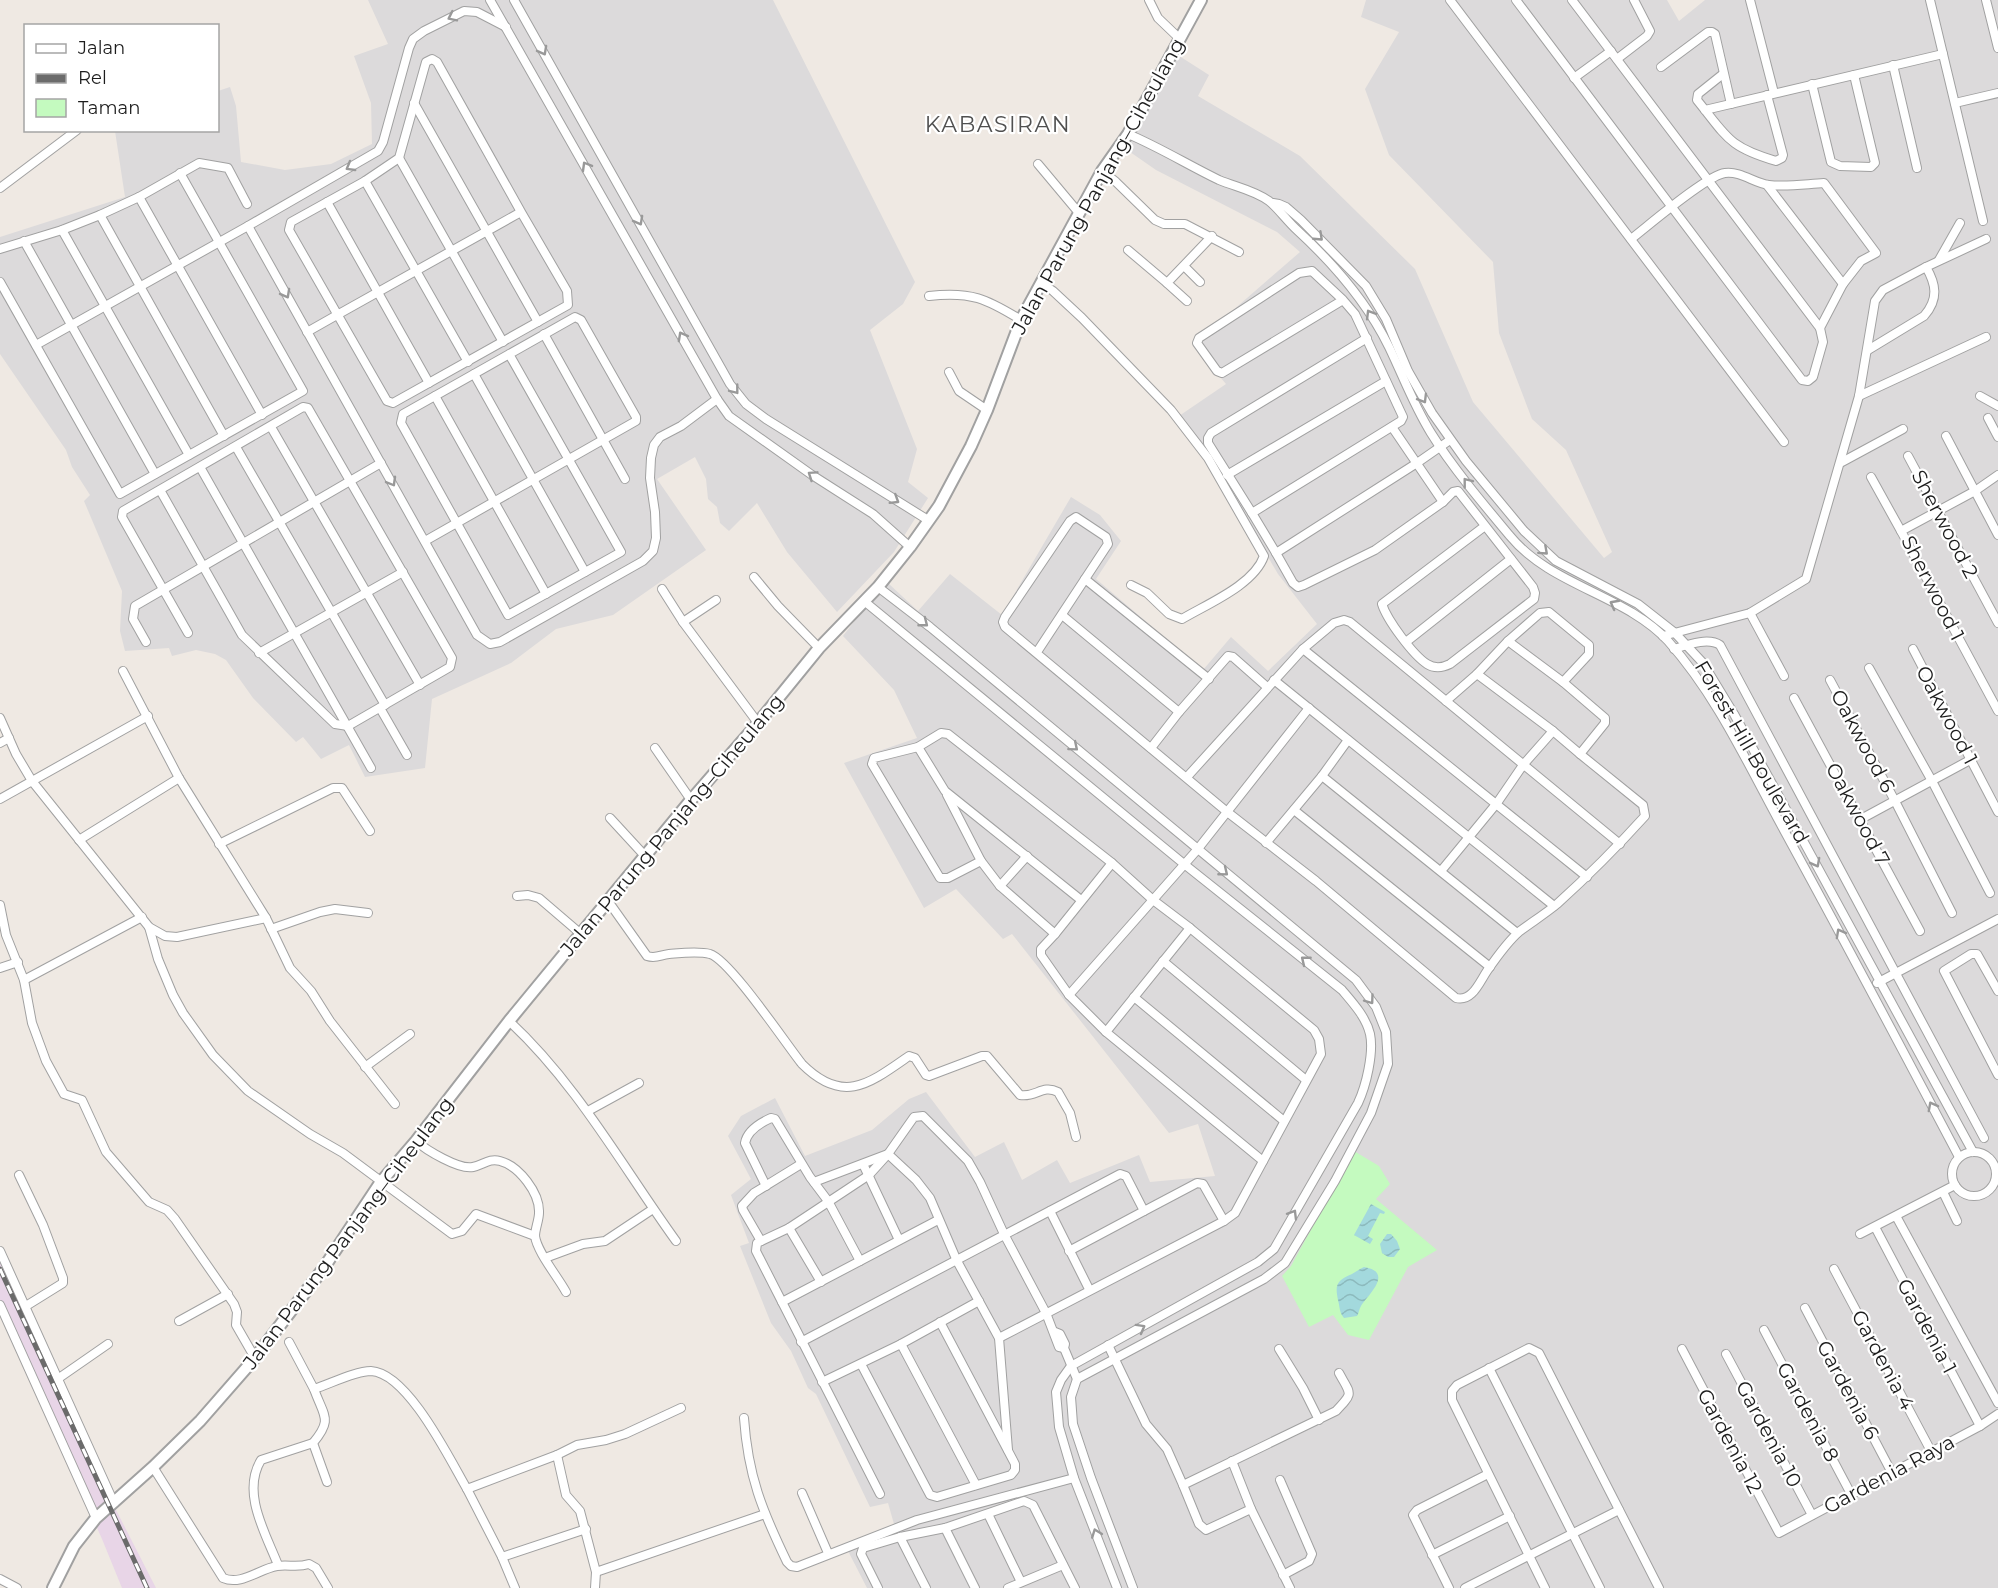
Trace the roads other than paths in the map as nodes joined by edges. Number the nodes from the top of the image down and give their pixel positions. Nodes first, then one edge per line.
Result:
1 (490, 0) edge
2 (514, 0) edge
3 (1149, 0) edge
4 (1201, 0) edge
5 (1450, 0) edge
6 (1516, 0) edge
7 (1572, 0) edge
8 (1633, 0) edge
9 (1750, 0) edge
10 (1930, 0) edge
11 (1986, 0) edge
12 (506, 27) junction
13 (1180, 39) junction
14 (1998, 48) edge
15 (1611, 51) junction
16 (1943, 54) junction
17 (1617, 60) junction
18 (1893, 65) junction
19 (1661, 67) dead end
20 (1724, 74) junction
21 (1854, 75) junction
22 (1575, 78) junction
23 (1812, 84) junction
24 (1998, 93) edge
25 (1771, 94) junction
26 (414, 103) junction
27 (1955, 103) junction
28 (1731, 104) junction
29 (1705, 110) junction
30 (74, 132) edge
31 (1128, 134) junction
32 (399, 158) junction
33 (1038, 164) dead end
34 (1917, 168) dead end
35 (1102, 171) junction
36 (180, 173) junction
37 (1708, 180) junction
38 (365, 181) junction
39 (1767, 185) junction
40 (0, 188) edge
41 (139, 197) junction
42 (327, 202) junction
43 (1273, 203) junction
44 (247, 204) dead end
45 (1672, 208) junction
46 (521, 212) junction
47 (1079, 213) junction
48 (100, 215) junction
49 (1983, 221) dead end
50 (1960, 223) dead end
51 (248, 226) junction
52 (62, 230) junction
53 (486, 231) junction
54 (1212, 236) junction
55 (1986, 238) dead end
56 (1630, 239) junction
57 (24, 241) junction
58 (219, 242) junction
59 (0, 249) edge
60 (1128, 250) dead end
61 (451, 251) junction
62 (1239, 252) dead end
63 (1939, 260) junction
64 (178, 265) junction
65 (1185, 267) junction
66 (1926, 267) junction
67 (416, 271) junction
68 (0, 282) edge
69 (1200, 282) dead end
70 (1041, 283) junction
71 (1167, 283) junction
72 (1843, 284) junction
73 (140, 286) junction
74 (378, 292) junction
75 (929, 296) dead end
76 (1343, 300) junction
77 (1186, 302) dead end
78 (105, 306) junction
79 (337, 315) junction
80 (1021, 320) junction
81 (538, 322) junction
82 (71, 325) junction
83 (1820, 328) junction
84 (307, 332) junction
85 (544, 334) junction
86 (1986, 337) dead end
87 (1367, 338) junction
88 (502, 342) junction
89 (36, 345) junction
90 (1868, 350) junction
91 (509, 354) junction
92 (468, 362) junction
93 (949, 372) dead end
94 (474, 374) junction
95 (1386, 381) junction
96 (429, 383) junction
97 (435, 396) junction
98 (1859, 396) junction
99 (1980, 396) dead end
100 (717, 399) junction
101 (1998, 406) edge
102 (987, 410) junction
103 (262, 415) junction
104 (1988, 418) dead end
105 (271, 427) junction
106 (1392, 427) junction
107 (1903, 429) dead end
108 (224, 436) junction
109 (1946, 436) dead end
110 (1998, 436) edge
111 (603, 440) junction
112 (1450, 440) junction
113 (1784, 442) dead end
114 (236, 447) junction
115 (1440, 447) junction
116 (189, 455) junction
117 (1908, 456) dead end
118 (569, 459) junction
119 (1842, 462) junction
120 (1416, 463) junction
121 (381, 464) junction
122 (200, 467) junction
123 (155, 474) junction
124 (1227, 475) junction
125 (1998, 475) edge
126 (1871, 477) dead end
127 (625, 479) dead end
128 (533, 480) junction
129 (351, 481) junction
130 (160, 490) junction
131 (1975, 491) junction
132 (494, 501) junction
133 (315, 502) junction
134 (1443, 502) junction
135 (1939, 512) junction
136 (1252, 513) junction
137 (928, 520) junction
138 (279, 523) junction
139 (456, 523) junction
140 (1485, 526) junction
141 (1900, 531) junction
142 (1998, 535) edge
143 (425, 541) junction
144 (243, 543) junction
145 (910, 547) junction
146 (1276, 553) junction
147 (1511, 559) junction
148 (203, 566) junction
149 (403, 572) junction
150 (585, 572) junction
151 (754, 577) dead end
152 (1085, 579) junction
153 (1131, 585) dead end
154 (878, 587) junction
155 (164, 589) junction
156 (662, 590) dead end
157 (366, 592) junction
158 (546, 594) junction
159 (716, 600) dead end
160 (864, 601) junction
161 (331, 612) junction
162 (1750, 613) junction
163 (1062, 615) junction
164 (683, 622) junction
165 (1998, 623) edge
166 (188, 633) dead end
167 (294, 633) junction
168 (1675, 633) junction
169 (1663, 636) junction
170 (1508, 641) junction
171 (146, 642) dead end
172 (1406, 642) junction
173 (1687, 645) junction
174 (819, 648) junction
175 (1303, 649) junction
176 (1674, 649) junction
177 (1913, 650) dead end
178 (1037, 652) junction
179 (259, 653) junction
180 (1869, 668) dead end
181 (123, 671) dead end
182 (1477, 674) junction
183 (1784, 675) dead end
184 (1209, 679) junction
185 (1274, 680) junction
186 (1830, 681) dead end
187 (1563, 682) junction
188 (420, 685) junction
189 (1268, 687) junction
190 (1794, 698) dead end
191 (1446, 701) junction
192 (382, 707) junction
193 (1309, 708) junction
194 (1998, 711) edge
195 (1179, 712) junction
196 (148, 716) junction
197 (0, 718) edge
198 (758, 723) junction
199 (348, 726) junction
200 (1554, 731) junction
201 (9, 738) junction
202 (1348, 740) junction
203 (0, 743) edge
204 (918, 747) junction
205 (655, 748) dead end
206 (1151, 748) junction
207 (1580, 754) junction
208 (407, 755) dead end
209 (1970, 760) junction
210 (1523, 765) junction
211 (371, 768) dead end
212 (1322, 776) junction
213 (1187, 777) junction
214 (179, 778) junction
215 (32, 781) junction
216 (1932, 781) junction
217 (945, 790) junction
218 (0, 799) edge
219 (691, 800) junction
220 (1896, 801) junction
221 (1497, 804) junction
222 (1294, 810) junction
223 (1226, 811) junction
224 (1998, 812) edge
225 (610, 818) dead end
226 (1861, 819) junction
227 (370, 831) dead end
228 (1469, 838) junction
229 (79, 840) junction
230 (1266, 843) junction
231 (219, 844) junction
232 (1620, 844) junction
233 (1197, 850) junction
234 (645, 856) junction
235 (1028, 856) junction
236 (981, 861) junction
237 (1112, 863) junction
238 (1184, 864) junction
239 (1441, 871) junction
240 (1587, 877) junction
241 (1000, 886) junction
242 (1990, 893) dead end
243 (518, 897) dead end
244 (1081, 900) junction
245 (1153, 900) junction
246 (608, 901) junction
247 (0, 905) edge
248 (1554, 906) junction
249 (368, 913) dead end
250 (1952, 913) dead end
251 (142, 917) junction
252 (266, 918) junction
253 (1998, 919) edge
254 (149, 927) junction
255 (1190, 928) junction
256 (271, 929) junction
257 (1920, 931) dead end
258 (1517, 933) junction
259 (580, 934) junction
260 (1055, 934) junction
261 (1163, 961) junction
262 (18, 962) junction
263 (1490, 967) junction
264 (0, 969) edge
265 (1897, 974) junction
266 (24, 980) junction
267 (1880, 981) junction
268 (1869, 987) junction
269 (1998, 991) edge
270 (1069, 995) junction
271 (1134, 997) junction
272 (509, 1020) junction
273 (1106, 1032) junction
274 (410, 1034) dead end
275 (365, 1067) junction
276 (1998, 1075) edge
277 (1306, 1080) junction
278 (639, 1083) dead end
279 (395, 1104) dead end
280 (588, 1111) junction
281 (1284, 1121) junction
282 (1076, 1137) dead end
283 (1984, 1138) dead end
284 (416, 1141) junction
285 (1973, 1152) junction
286 (888, 1154) junction
287 (1959, 1157) junction
288 (1263, 1161) junction
289 (1995, 1161) edge
290 (801, 1164) junction
291 (863, 1164) junction
292 (19, 1175) dead end
293 (869, 1175) junction
294 (380, 1182) junction
295 (814, 1182) junction
296 (1955, 1185) junction
297 (766, 1186) junction
298 (1944, 1192) junction
299 (828, 1201) junction
300 (653, 1209) junction
301 (1050, 1211) junction
302 (1144, 1211) junction
303 (1896, 1216) junction
304 (938, 1220) junction
305 (1224, 1221) junction
306 (1957, 1221) dead end
307 (789, 1227) junction
308 (1875, 1227) junction
309 (1004, 1234) junction
310 (1860, 1234) dead end
311 (535, 1236) junction
312 (899, 1240) junction
313 (676, 1241) dead end
314 (761, 1241) junction
315 (0, 1251) edge
316 (1069, 1251) junction
317 (545, 1258) junction
318 (860, 1261) junction
319 (957, 1261) junction
320 (1834, 1269) dead end
321 (821, 1282) junction
322 (1089, 1289) junction
323 (566, 1292) dead end
324 (228, 1294) junction
325 (979, 1301) junction
326 (782, 1302) junction
327 (0, 1305) edge
328 (26, 1306) junction
329 (1805, 1308) dead end
330 (1046, 1313) junction
331 (179, 1321) dead end
332 (940, 1322) junction
333 (1764, 1330) dead end
334 (999, 1338) junction
335 (290, 1342) dead end
336 (801, 1342) junction
337 (108, 1344) dead end
338 (902, 1344) junction
339 (1108, 1345) junction
340 (1279, 1349) dead end
341 (1682, 1349) dead end
342 (1726, 1354) dead end
343 (255, 1358) junction
344 (1114, 1358) junction
345 (861, 1364) junction
346 (1071, 1366) junction
347 (1489, 1368) junction
348 (1339, 1373) dead end
349 (59, 1378) junction
350 (1077, 1379) junction
351 (822, 1382) junction
352 (314, 1389) junction
353 (1998, 1403) edge
354 (681, 1408) dead end
355 (1998, 1414) edge
356 (744, 1418) dead end
357 (1319, 1420) junction
358 (1980, 1426) junction
359 (313, 1443) junction
360 (1008, 1450) junction
361 (1931, 1451) junction
362 (557, 1455) junction
363 (1232, 1461) junction
364 (153, 1467) junction
365 (1892, 1473) junction
366 (1488, 1474) junction
367 (1074, 1478) junction
368 (1280, 1480) dead end
369 (327, 1482) dead end
370 (976, 1485) junction
371 (1183, 1485) junction
372 (467, 1489) junction
373 (802, 1493) dead end
374 (880, 1494) dead end
375 (1851, 1494) junction
376 (114, 1503) junction
377 (1251, 1509) junction
378 (1619, 1510) junction
379 (765, 1514) junction
380 (988, 1514) junction
381 (1812, 1515) junction
382 (1510, 1516) junction
383 (96, 1518) junction
384 (945, 1528) junction
385 (586, 1529) junction
386 (1779, 1533) joint
387 (1573, 1534) junction
388 (900, 1537) junction
389 (828, 1553) junction
390 (1432, 1555) junction
391 (1530, 1556) junction
392 (502, 1557) junction
393 (278, 1565) junction
394 (1063, 1565) junction
395 (596, 1572) junction
396 (1283, 1575) junction
397 (0, 1579) edge
398 (242, 1579) junction
399 (1022, 1582) junction
400 (17, 1588) edge
401 (52, 1588) edge
402 (246, 1588) edge
403 (328, 1588) edge
404 (515, 1588) edge
405 (595, 1588) edge
406 (878, 1588) edge
407 (926, 1588) edge
408 (975, 1588) edge
409 (1008, 1588) edge
410 (1075, 1588) edge
411 (1117, 1588) edge
412 (1133, 1588) edge
413 (1290, 1588) edge
414 (1449, 1588) edge
415 (1465, 1588) edge
416 (1545, 1588) edge
417 (1600, 1588) edge
418 (1659, 1588) edge

1 - 12 street
2 -> 137 street
3 - 13 street
4 - 13 street, Jalan Parung Panjang–Ciheulang
5 - 56 street
6 - 22 street
7 - 15 street
8 - 17 street
9 - 25 street
10 - 16 street
11 - 14 street
12 -> 51 street
100 -> 12 street
13 - 31 street, Jalan Parung Panjang–Ciheulang
15 - 17 street
15 - 22 street
16 - 18 street
16 - 27 street
17 - 37 street
18 - 21 street
18 - 34 street
19 - 20 street
20 - 28 street
20 - 29 street
21 - 23 street
21 - 23 street
22 - 45 street
23 - 25 street
24 - 27 street
25 - 28 street
25 - 29 street
26 - 32 street
26 - 46 street
26 - 53 street
27 - 49 street
28 - 29 street
30 - 40 street
31 - 35 street, Jalan Parung Panjang–Ciheulang
31 - 43 street, Forest Hill Boulevard
32 - 38 street
32 - 61 street
33 - 47 street
35 - 47 street, Jalan Parung Panjang–Ciheulang
35 - 54 street
36 - 41 street
36 - 44 street
36 - 58 street
37 - 39 street
37 - 45 street
37 - 83 street
38 - 42 street
38 - 67 street
39 - 72 street
39 - 72 street
41 - 48 street
41 - 64 street
42 - 74 street
42 - 79 street
43 -> 112 street, Forest Hill Boulevard
115 -> 43 street, Forest Hill Boulevard
45 - 56 street
45 - 83 street
46 - 53 street
46 - 81 street
47 - 70 street, Jalan Parung Panjang–Ciheulang
48 - 52 street
48 - 73 street
50 - 63 street
51 - 58 street
51 -> 84 street
52 - 57 street
52 - 78 street
53 - 61 street
53 - 81 street
54 - 62 street
54 - 65 street
55 - 63 street
56 - 113 street
57 - 59 street
57 - 82 street
58 - 64 street
58 - 103 street
60 - 71 street
61 - 67 street
61 - 88 street
63 - 66 street
64 - 73 street
64 - 103 street
65 - 69 street
65 - 71 street
66 - 90 street
66 - 90 street
67 - 74 street
67 - 92 street
68 - 89 street
70 - 80 street, Jalan Parung Panjang–Ciheulang
70 - 153 street
71 - 77 street
72 - 83 street
73 - 78 street
73 - 108 street
74 - 79 street
74 - 96 street
75 - 80 street
76 - 76 street
76 - 87 street
78 - 82 street
78 - 116 street
79 - 84 street
79 - 96 street
80 - 102 street, Jalan Parung Panjang–Ciheulang
81 - 88 street
82 - 89 street
82 - 123 street
84 - 121 street
85 - 91 street
85 - 111 street
85 - 111 street
86 - 98 street
87 - 95 street
87 - 124 street
88 - 92 street
89 - 123 street
90 - 98 street
91 - 94 street
91 - 118 street
92 - 96 street
93 - 102 street
94 - 97 street
94 - 128 street
95 - 106 street
95 - 124 street
97 - 132 street
97 - 139 street
98 - 119 street
99 - 101 street
100 - 143 street
145 -> 100 street
102 - 137 street, Jalan Parung Panjang–Ciheulang
103 - 108 street
104 - 110 street
105 - 114 street
105 - 129 street
105 - 133 street
106 - 120 street
106 - 136 street
107 - 119 street
108 - 116 street
109 - 131 street
111 - 118 street
111 - 127 street
112 - 115 street
112 -> 168 street, Forest Hill Boulevard
114 - 122 street
114 - 138 street
115 - 120 street
169 -> 115 street, Forest Hill Boulevard
116 - 123 street
117 - 135 street, Sherwood 2
118 - 128 street
118 - 150 street
119 - 162 street
120 - 134 street
120 - 146 street
121 - 129 street
121 -> 143 street
122 - 130 street
122 - 144 street
124 - 136 street
125 - 131 street, Sherwood 1
126 - 141 street
128 - 132 street
128 - 150 street
129 - 133 street
129 - 149 street
130 - 148 street
130 - 155 street
131 - 135 street, Sherwood 1
131 - 142 street
132 - 139 street
132 - 158 street
133 - 138 street
133 - 157 street
134 - 140 street
134 - 146 street
135 - 141 street, Sherwood 1
135 - 165 street, Sherwood 2
136 - 146 street
137 - 145 street, Jalan Parung Panjang–Ciheulang
138 - 144 street
138 - 161 street
139 - 143 street
139 - 158 street
140 - 147 street
140 - 172 street
141 - 194 street, Sherwood 1
144 - 148 street
144 - 167 street
145 - 154 street, Jalan Parung Panjang–Ciheulang
147 - 172 street
147 - 172 street
148 - 155 street
148 - 179 street
149 - 157 street
149 - 188 street
150 - 158 street
151 - 174 street
152 - 163 street
152 - 178 street
152 - 184 street
154 - 160 street, Jalan Parung Panjang–Ciheulang
154 -> 233 street
155 - 166 street
155 - 171 street
156 - 164 street
157 - 161 street
157 - 188 street
159 - 164 street
160 - 174 street, Jalan Parung Panjang–Ciheulang
160 - 238 street
161 - 167 street
161 - 192 street
162 - 168 street
162 - 183 street
163 - 178 street
163 - 195 street
164 - 198 street
167 - 179 street
167 - 199 street
168 - 169 street
168 - 173 street, Forest Hill Boulevard
169 - 176 street, Forest Hill Boulevard
170 - 182 street
170 - 187 street
170 - 187 street
173 - 176 street
173 - 265 street
173 -> 267 street, Forest Hill Boulevard
174 - 198 street, Jalan Parung Panjang–Ciheulang
175 - 185 street
175 - 191 street
175 - 221 street
268 -> 176 street, Forest Hill Boulevard
177 - 209 street, Oakwood 1
178 - 206 street
179 - 199 street
180 - 216 street
181 - 196 street
182 - 191 street
182 - 200 street
184 - 189 street
184 - 195 street
185 - 189 street
185 - 193 street
186 - 220 street, Oakwood 6
187 - 207 street
188 - 192 street
189 - 213 street
190 - 226 street, Oakwood 7
191 - 210 street
192 - 199 street
192 - 208 street
193 - 202 street
193 - 223 street
195 - 206 street
196 - 214 street
196 - 215 street
197 - 201 street
198 - 219 street, Jalan Parung Panjang–Ciheulang
199 - 211 street
200 - 207 street
200 - 210 street
201 - 203 street
201 - 215 street
202 - 212 street
202 - 228 street
204 - 217 street
204 - 236 street
204 - 237 street
205 - 219 street
206 - 213 street
207 - 232 street
209 - 216 street
209 - 224 street, Oakwood 1
210 - 221 street
210 - 232 street
212 - 222 street
212 - 239 street
213 - 223 street
214 - 229 street
214 - 231 street
215 - 218 street
215 - 229 street
216 - 220 street
216 - 242 street
217 - 235 street
217 - 236 street
219 - 234 street, Jalan Parung Panjang–Ciheulang
220 - 226 street
220 - 250 street, Oakwood 6
221 - 228 street
221 - 240 street
222 - 230 street
222 - 263 street
223 - 230 street
223 - 233 street
225 - 234 street
226 - 257 street, Oakwood 7
227 - 231 street
228 - 239 street
228 - 248 street
229 - 251 street
230 - 263 street
231 - 252 street
232 - 240 street
233 - 238 street
233 -> 344 street
234 - 246 street, Jalan Parung Panjang–Ciheulang
235 - 241 street
235 - 244 street
236 - 241 street
237 - 244 street
237 - 245 street
238 - 245 street
339 -> 238 street
239 - 258 street
240 - 248 street
241 - 260 street
243 - 259 street
244 - 260 street
245 - 255 street
245 - 270 street
246 - 259 street, Jalan Parung Panjang–Ciheulang
246 - 282 street
247 - 262 street
248 - 258 street
249 - 256 street
251 - 254 street
251 - 266 street
252 - 254 street
252 - 256 street
253 - 265 street
254 - 294 street
255 - 261 street
255 - 277 street
256 - 275 street
258 - 263 street
259 - 272 street, Jalan Parung Panjang–Ciheulang
260 - 270 street
261 - 271 street
261 - 277 street
262 - 264 street
262 - 266 street
265 - 267 street
265 - 283 street
266 - 324 street
267 - 268 street
267 - 285 street, Forest Hill Boulevard
287 -> 268 street, Forest Hill Boulevard
269 - 276 street
270 - 273 street
271 - 273 street
271 - 281 street
272 - 280 street
272 - 284 street, Jalan Parung Panjang–Ciheulang
273 - 288 street
274 - 275 street
275 - 279 street
277 - 281 street
278 - 280 street
280 - 300 street
281 - 288 street
284 - 294 street, Jalan Parung Panjang–Ciheulang
284 - 311 street
285 - 287 street
285 - 289 street
286 - 291 street
286 - 293 street
286 - 304 street
286 - 309 street
287 - 296 street
288 - 305 street
289 - 296 street
290 - 295 street
290 - 297 street
290 - 297 street
291 - 293 street
291 - 295 street
292 - 328 street
293 - 299 street
293 - 312 street
294 - 311 street
294 - 343 street, Jalan Parung Panjang–Ciheulang
295 - 299 street
296 - 298 street
297 - 314 street
298 - 303 street
298 - 306 street
299 - 307 street
299 - 318 street
300 - 313 street
300 - 317 street
301 - 302 street
301 - 309 street
301 - 316 street
302 - 305 street
302 - 316 street
303 - 308 street
303 - 353 street
304 - 312 street
304 - 319 street
305 - 322 street
307 - 314 street
307 - 321 street
308 - 310 street
308 - 358 street, Gardenia 1
309 - 319 street
309 - 330 street
311 - 317 street
312 - 318 street
314 - 326 street
315 - 328 street
316 - 322 street
317 - 323 street
318 - 321 street
319 - 325 street
319 - 336 street
320 - 361 street, Gardenia 4
321 - 326 street
322 - 330 street
324 - 331 street
324 - 343 street
325 - 332 street
325 - 334 street
326 - 336 street
327 - 383 street
328 - 349 street
329 - 365 street, Gardenia 6
330 - 334 street
330 - 346 street
332 - 338 street
332 - 360 street
333 - 375 street, Gardenia 8
334 - 360 street
335 - 352 street
336 - 351 street
337 - 349 street
338 - 345 street
338 - 370 street
339 - 344 street
339 - 346 street
340 - 357 street
341 - 386 street, Gardenia 12
342 - 381 street, Gardenia 10
343 - 364 street, Jalan Parung Panjang–Ciheulang
344 - 350 street
344 - 371 street
345 - 351 street
345 - 370 street
346 - 350 street
346 - 367 street
347 - 366 street
347 - 378 street
347 - 387 street
348 - 357 street
349 - 376 street
350 - 412 street
351 - 374 street
352 - 359 street
352 - 372 street
354 - 362 street
355 - 358 street, Gardenia Raya
356 - 379 street
357 - 363 street
358 - 361 street, Gardenia Raya
359 - 369 street
359 - 393 street
360 - 370 street
361 - 365 street, Gardenia Raya
362 - 372 street
362 - 385 street
363 - 371 street
363 - 377 street
364 - 376 street, Jalan Parung Panjang–Ciheulang
364 - 398 street
365 - 375 street, Gardenia Raya
366 - 382 street
366 - 390 street
367 - 389 street
411 -> 367 street
368 - 396 street
371 - 377 street
372 - 392 street
373 - 389 street
375 - 381 street, Gardenia Raya
376 - 383 street, Jalan Parung Panjang–Ciheulang
377 - 396 street
378 - 387 street
378 - 418 street
379 - 389 street
379 - 395 street
380 - 384 street
380 - 394 street
380 - 399 street
381 - 386 street, Gardenia Raya
382 - 390 street
382 - 391 street
383 - 401 street, Jalan Parung Panjang–Ciheulang
384 - 388 street
384 - 408 street
385 - 392 street
385 - 395 street
387 - 391 street
387 - 417 street
388 - 406 street
388 - 407 street
390 - 414 street
391 - 415 street
391 - 416 street
392 - 404 street
393 - 398 street
393 - 403 street
394 - 399 street
394 - 410 street
395 - 405 street
396 - 413 street
397 - 400 street
398 - 402 street
399 - 409 street

